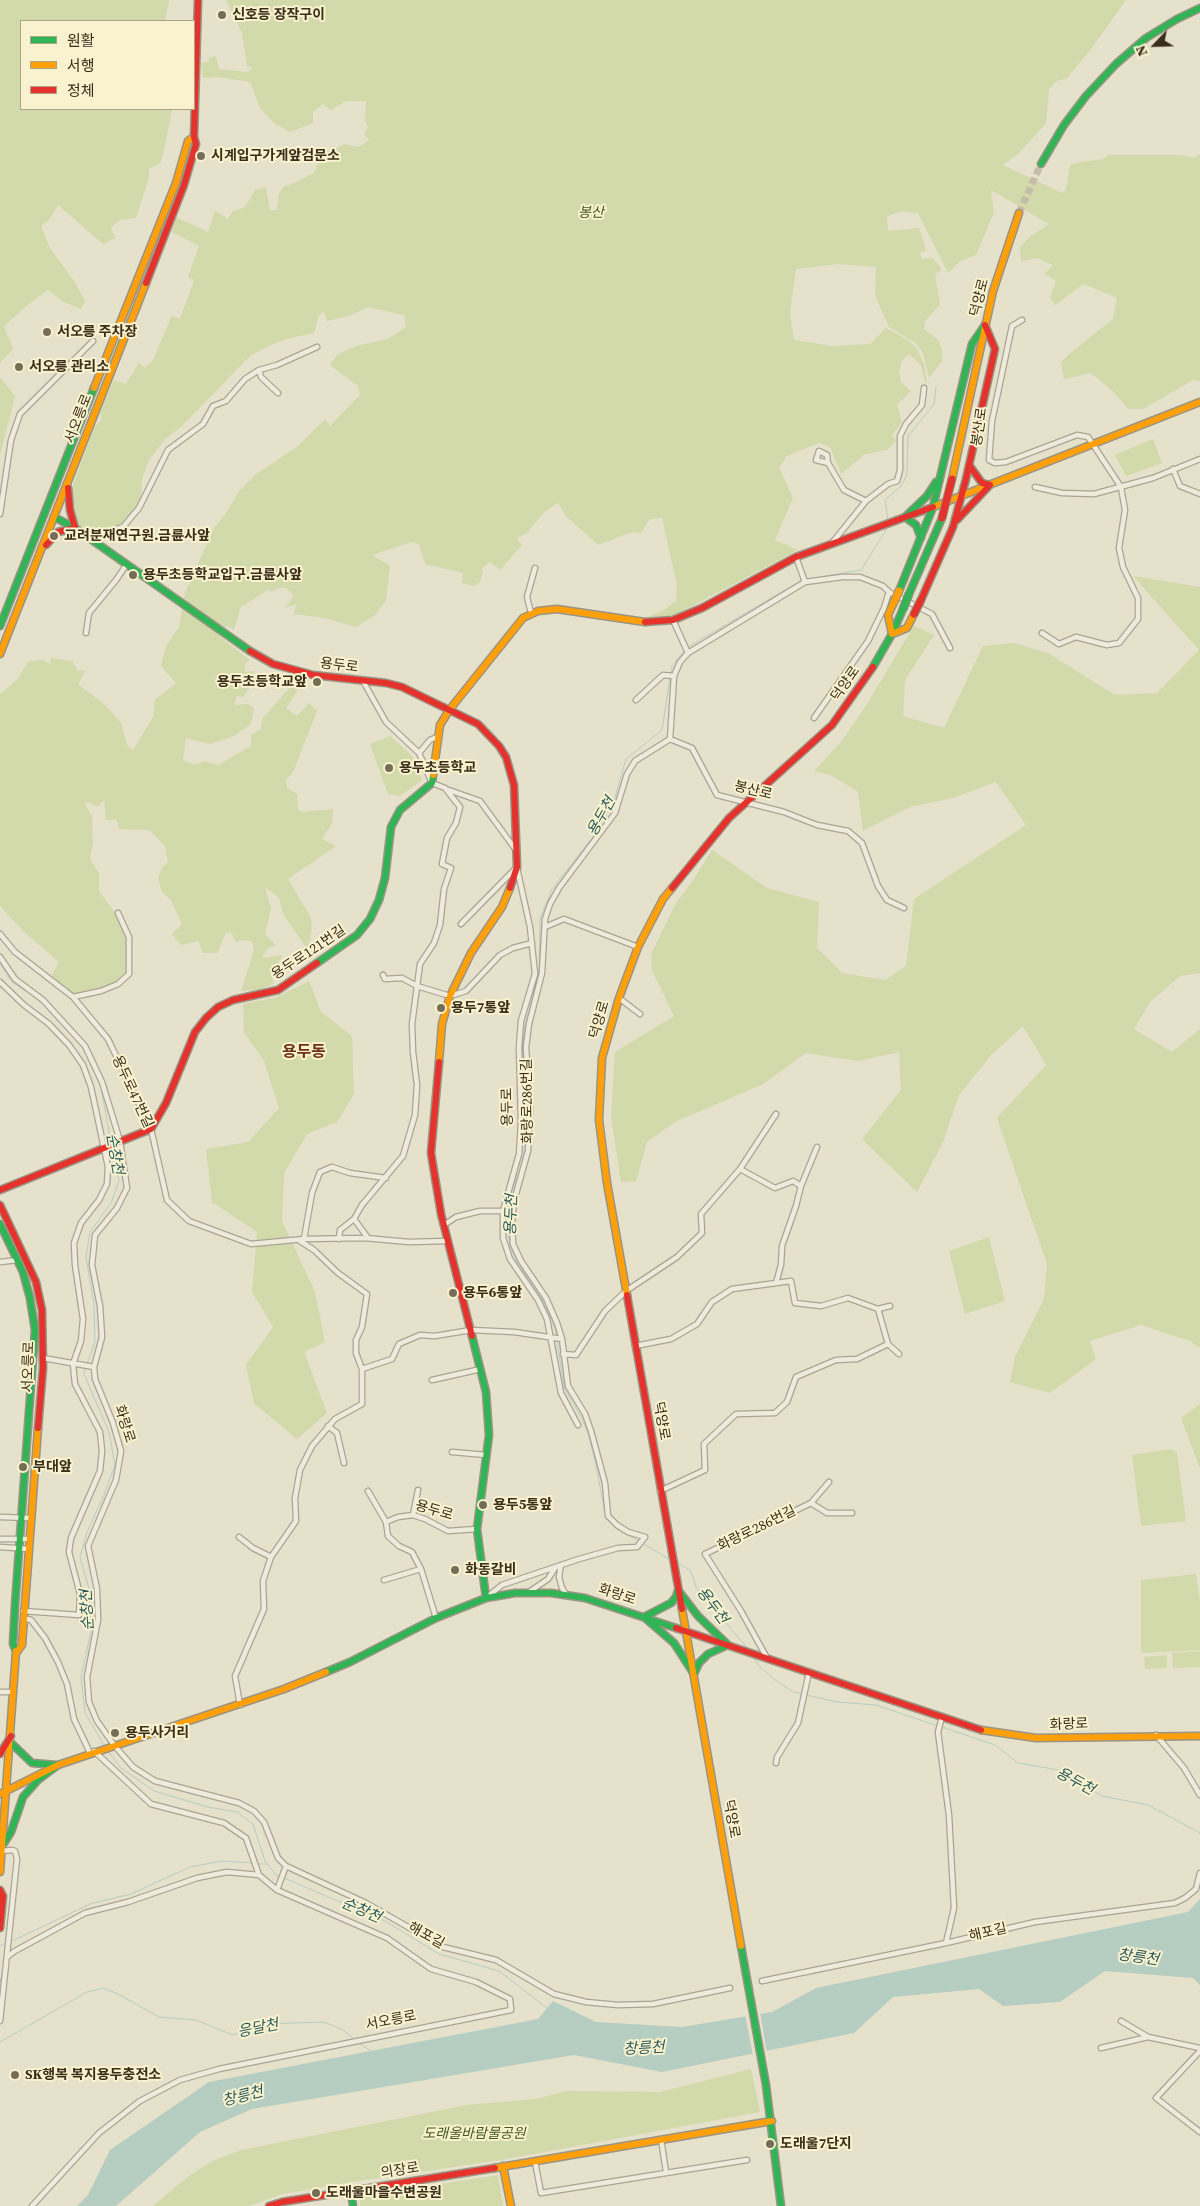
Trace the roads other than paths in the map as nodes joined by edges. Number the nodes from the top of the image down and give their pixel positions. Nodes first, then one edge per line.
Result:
1 (198, 0) edge
2 (1200, 8) edge
3 (195, 103) edge
4 (195, 110) edge
5 (194, 137) junction
6 (1041, 164) tunnel mouth
7 (1019, 213) tunnel mouth
8 (1022, 320) dead end
9 (986, 325) junction
10 (93, 341) dead end
11 (317, 347) dead end
12 (258, 370) junction
13 (924, 388) dead end
14 (278, 393) dead end
15 (1200, 402) edge
16 (1093, 445) junction
17 (1200, 459) edge
18 (828, 463) dead end
19 (969, 465) junction
20 (1173, 469) junction
21 (941, 473) junction
22 (69, 480) junction
23 (990, 485) junction
24 (1035, 487) dead end
25 (1121, 487) junction
26 (1200, 494) edge
27 (962, 496) junction
28 (866, 501) junction
29 (933, 507) junction
30 (0, 514) edge
31 (54, 517) junction
32 (906, 517) junction
33 (953, 526) junction
34 (75, 528) junction
35 (90, 538) junction
36 (921, 539) junction
37 (832, 543) junction
38 (41, 552) junction
39 (796, 557) junction
40 (127, 564) junction
41 (535, 568) dead end
42 (805, 582) junction
43 (889, 592) junction
44 (532, 613) junction
45 (673, 620) junction
46 (0, 626) edge
47 (86, 633) dead end
48 (1042, 633) dead end
49 (892, 634) junction
50 (950, 648) dead end
51 (688, 653) junction
52 (0, 654) edge
53 (674, 676) junction
54 (363, 681) junction
55 (636, 700) dead end
56 (450, 709) junction
57 (814, 718) dead end
58 (437, 737) junction
59 (670, 739) junction
60 (419, 753) junction
61 (432, 783) junction
62 (445, 788) junction
63 (749, 802) junction
64 (517, 850) junction
65 (517, 867) junction
66 (904, 908) dead end
67 (118, 913) dead end
68 (461, 924) dead end
69 (531, 928) junction
70 (544, 928) junction
71 (0, 934) edge
72 (532, 943) junction
73 (638, 947) junction
74 (0, 958) edge
75 (383, 975) dead end
76 (0, 982) edge
77 (418, 986) junction
78 (73, 996) junction
79 (450, 996) junction
80 (619, 998) junction
81 (640, 1014) dead end
82 (776, 1114) dead end
83 (150, 1128) junction
84 (118, 1142) junction
85 (106, 1147) junction
86 (817, 1147) dead end
87 (740, 1169) junction
88 (386, 1178) junction
89 (801, 1186) junction
90 (0, 1190) edge
91 (0, 1205) edge
92 (503, 1211) junction
93 (354, 1220) junction
94 (0, 1224) edge
95 (444, 1225) junction
96 (368, 1238) junction
97 (339, 1239) junction
98 (302, 1240) junction
99 (448, 1241) junction
100 (18, 1260) junction
101 (0, 1262) edge
102 (776, 1283) junction
103 (626, 1291) junction
104 (890, 1306) dead end
105 (878, 1309) junction
106 (471, 1330) junction
107 (551, 1337) junction
108 (562, 1339) junction
109 (888, 1344) junction
110 (635, 1346) junction
111 (563, 1354) junction
112 (899, 1354) dead end
113 (43, 1358) junction
114 (74, 1364) junction
115 (92, 1367) junction
116 (362, 1369) junction
117 (481, 1369) junction
118 (432, 1380) dead end
119 (578, 1425) dead end
120 (328, 1426) junction
121 (452, 1452) dead end
122 (486, 1455) junction
123 (344, 1463) dead end
124 (829, 1482) dead end
125 (418, 1490) dead end
126 (368, 1491) dead end
127 (660, 1491) junction
128 (811, 1503) junction
129 (852, 1513) dead end
130 (413, 1515) junction
131 (0, 1517) edge
132 (22, 1518) junction
133 (31, 1518) junction
134 (386, 1522) junction
135 (477, 1529) junction
136 (239, 1537) dead end
137 (0, 1539) edge
138 (20, 1539) junction
139 (30, 1539) junction
140 (0, 1547) edge
141 (637, 1547) joint
142 (20, 1548) junction
143 (29, 1549) junction
144 (271, 1557) junction
145 (561, 1566) junction
146 (555, 1568) junction
147 (421, 1569) junction
148 (384, 1580) dead end
149 (678, 1590) junction
150 (528, 1593) junction
151 (567, 1596) junction
152 (486, 1598) junction
153 (23, 1615) junction
154 (644, 1617) junction
155 (436, 1618) junction
156 (686, 1633) junction
157 (728, 1645) junction
158 (17, 1652) junction
159 (764, 1657) junction
160 (809, 1672) junction
161 (694, 1674) junction
162 (0, 1692) edge
163 (14, 1692) junction
164 (240, 1705) junction
165 (942, 1719) junction
166 (1156, 1735) junction
167 (1200, 1736) edge
168 (11, 1739) junction
169 (101, 1749) junction
170 (1, 1751) edge
171 (776, 1763) dead end
172 (58, 1764) junction
173 (8, 1790) junction
174 (0, 1794) edge
175 (1200, 1795) edge
176 (1, 1846) edge
177 (286, 1868) junction
178 (0, 1872) edge
179 (1200, 1872) edge
180 (258, 1873) junction
181 (278, 1888) junction
182 (0, 1890) edge
183 (0, 1928) edge
184 (946, 1943) junction
185 (7, 1957) junction
186 (2, 1980) edge
187 (762, 1982) dead end
188 (730, 1988) dead end
189 (0, 2020) edge
190 (1121, 2021) dead end
191 (1148, 2037) junction
192 (1101, 2048) dead end
193 (1200, 2050) edge
194 (772, 2121) junction
195 (1200, 2132) edge
196 (661, 2139) junction
197 (747, 2160) dead end
198 (535, 2162) junction
199 (503, 2166) junction
200 (666, 2172) junction
201 (351, 2191) junction
202 (32, 2206) edge
203 (269, 2206) edge
204 (353, 2206) edge
205 (511, 2206) edge
206 (781, 2206) edge

1 - 3 main road, 서오릉로
2 - 6 main road
4 - 5 main road, 서오릉로
5 - 22 main road, 서오릉로
5 - 46 main road, 서오릉로
7 - 9 main road, 덕양로
8 - 16 street, 봉산로
9 - 19 main road
9 - 21 main road
9 - 49 main road, 덕양로, bridge
10 - 30 street
11 - 12 street
12 - 14 street
12 - 35 street
13 - 28 street
15 - 16 main road
16 - 23 main road
16 - 25 street
17 - 20 street
18 - 28 street
19 - 23 main road
19 - 27 main road
20 - 25 street
20 - 26 street
21 - 29 main road
21 - 32 main road
22 - 31 main road, 서오릉로
22 - 34 main road
23 - 27 main road
23 - 33 main road
24 - 25 street
25 - 48 street
27 - 29 main road
27 - 33 main road
28 - 37 street
29 - 32 main road
29 - 36 main road
31 - 34 main road, 용두로
31 - 38 main road, 서오릉로
32 - 36 main road
32 - 37 main road
33 - 49 main road, bridge
34 - 35 main road, 용두로
34 - 38 main road
35 - 40 main road, 용두로
36 - 49 main road, bridge
37 - 39 main road
38 - 52 main road, 서오릉로
39 - 42 street
39 - 45 main road
40 - 47 street
40 - 54 main road, 용두로
41 - 44 street
42 - 43 street
42 - 51 street
43 - 50 street
43 - 57 street
44 - 45 main road
44 - 56 main road
45 - 51 street
49 - 63 main road, 덕양로
51 - 53 street
53 - 55 street
53 - 59 street
54 - 56 main road, 용두로
54 - 60 street
56 - 58 main road
56 - 64 main road, 용두로
58 - 60 street
58 - 61 main road
59 - 63 street, 봉산로
59 - 70 street, 화랑로286번길
60 - 61 street
61 - 62 street
61 - 83 main road, 용두로121번길
62 - 64 street
62 - 77 street
63 - 66 street, 봉산로
63 - 73 main road, 덕양로
64 - 65 main road, 용두로
65 - 68 street
65 - 69 street, 용두로
65 - 79 main road, 용두로
67 - 78 street
69 - 70 street
69 - 72 street, 용두로
70 - 73 street
70 - 108 street, 화랑로286번길
71 - 78 street, 용두로47번길
72 - 79 street
72 - 92 street, 용두로
73 - 80 main road, 덕양로
74 - 84 street, 화랑로
75 - 77 street
76 - 85 street
77 - 79 street
77 - 88 street
78 - 83 street, 용두로47번길
79 - 95 main road, 용두로
80 - 81 street
80 - 103 main road, 덕양로
82 - 87 street
83 - 84 main road
83 - 98 street, 용두로47번길
84 - 85 main road
84 - 115 street, 화랑로
85 - 90 main road
85 - 114 street
86 - 89 street
87 - 89 street
87 - 103 street
88 - 93 street
88 - 98 street
89 - 102 street
91 - 113 main road, 서오릉로
92 - 95 street
92 - 107 street, 용두로
93 - 96 street
93 - 97 street
94 - 100 main road, 서오릉로
95 - 99 main road, 용두로
96 - 97 street, 용두로47번길
96 - 99 street, 용두로47번길
97 - 98 street, 용두로47번길
98 - 116 street
99 - 106 main road, 용두로
100 - 101 street
100 - 132 main road, 서오릉로
102 - 105 street
102 - 110 street
103 - 110 main road, 덕양로
103 - 111 street
104 - 105 street
105 - 109 street
106 - 107 street
106 - 116 street
106 - 117 main road, 용두로
107 - 108 street
107 - 119 street, 용두로
108 - 111 street, 화랑로286번길
109 - 112 street
109 - 127 street
110 - 127 main road, 덕양로
111 - 141 street, 화랑로286번길
113 - 114 street
113 - 133 main road, 서오릉로
114 - 115 street
114 - 153 street
115 - 169 street, 화랑로
116 - 120 street
117 - 118 street
117 - 122 main road, 용두로
120 - 123 street
120 - 144 street
121 - 122 street
122 - 135 main road, 용두로
124 - 128 street, 화랑로286번길
125 - 130 street
126 - 134 street
127 - 149 main road, 덕양로
128 - 129 street
128 - 159 street, 화랑로286번길
130 - 134 street, 용두로
130 - 135 street, 용두로
131 - 132 street
132 - 133 street
132 - 138 main road, 서오릉로
133 - 139 main road, 서오릉로
134 - 147 street
135 - 152 main road, 용두로
136 - 144 street
137 - 138 street
138 - 139 street
138 - 142 main road, 서오릉로
139 - 143 main road, 서오릉로
140 - 142 street
141 - 145 street, 화랑로
142 - 143 street
142 - 158 main road, 서오릉로
143 - 153 main road, 서오릉로
144 - 164 street
145 - 146 street, 화랑로
145 - 151 street
146 - 150 street
146 - 152 street, 화랑로
147 - 148 street
147 - 155 street
149 - 154 main road
149 - 156 main road, 덕양로
149 - 157 main road
150 - 151 main road, 화랑로
150 - 152 main road, 화랑로
151 - 154 main road, 화랑로
152 - 155 main road, 화랑로
153 - 158 main road, 서오릉로
153 - 169 street
154 - 156 main road, 화랑로
154 - 161 main road
155 - 164 main road, 화랑로
156 - 157 main road, 화랑로
156 - 161 main road, 덕양로
157 - 159 main road, 화랑로
157 - 161 main road
158 - 163 main road, 서오릉로
159 - 160 main road, 화랑로
160 - 165 main road, 화랑로
160 - 171 street
161 - 194 main road, 덕양로
162 - 163 street
163 - 168 main road, 서오릉로
164 - 169 main road, 화랑로
165 - 166 main road, 화랑로
165 - 184 street
166 - 167 main road, 화랑로
166 - 175 street
168 - 170 main road
168 - 172 main road
168 - 173 main road, 서오릉로
169 - 172 main road, 화랑로
169 - 177 street
169 - 180 street, 화랑로
172 - 173 main road, 화랑로
172 - 176 main road
173 - 174 main road, 화랑로
173 - 176 main road, 서오릉로
176 - 178 main road, 서오릉로
176 - 185 street
177 - 181 street
177 - 188 street, 해포길
179 - 184 street, 해포길
180 - 181 street, 서오릉로
180 - 185 street
181 - 202 street, 서오릉로
182 - 183 main road
184 - 187 street, 해포길
185 - 186 street
186 - 189 street
190 - 191 street
191 - 192 street
191 - 193 street
193 - 195 street
194 - 196 main road, 의장로
194 - 206 main road
196 - 198 main road, 의장로
196 - 200 street
197 - 200 street
198 - 199 main road, 의장로
198 - 200 street
199 - 201 main road, 의장로
199 - 205 main road
201 - 203 main road, 의장로
201 - 204 main road

